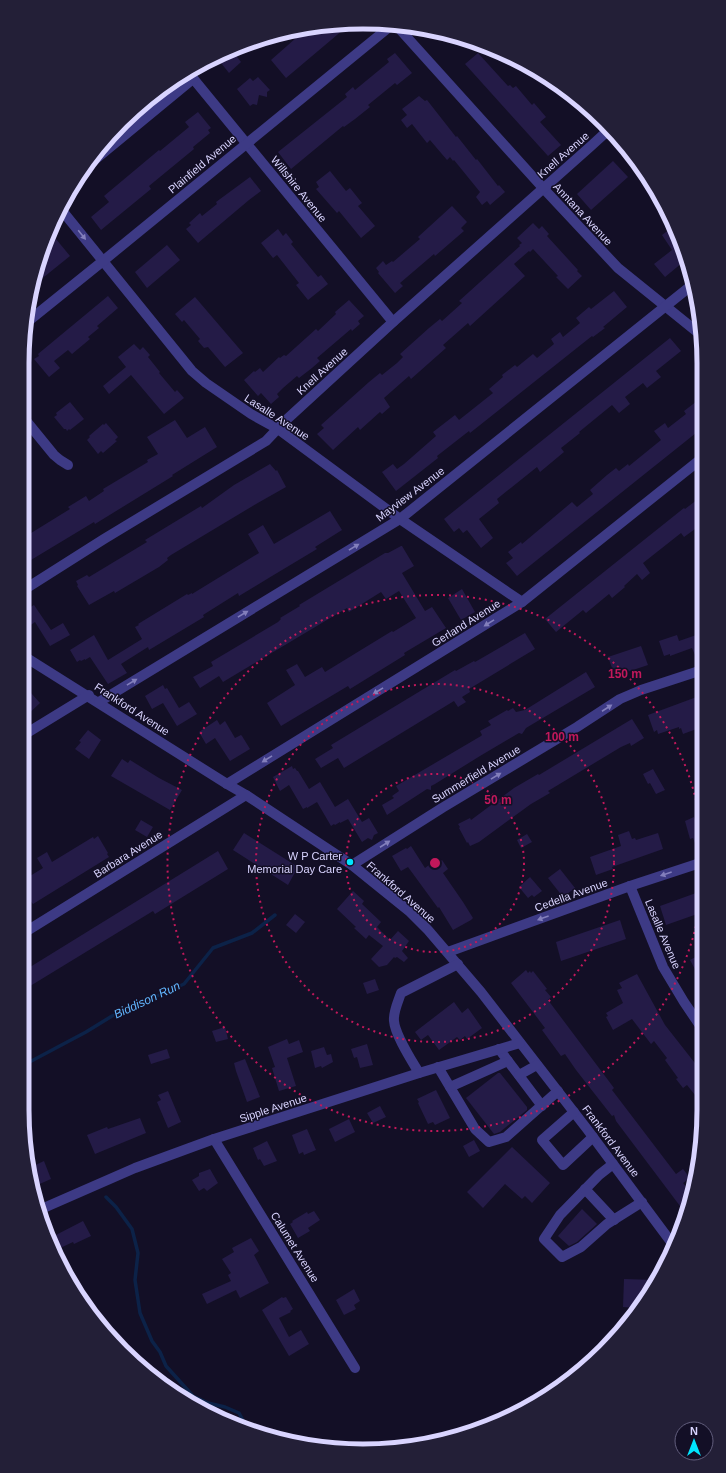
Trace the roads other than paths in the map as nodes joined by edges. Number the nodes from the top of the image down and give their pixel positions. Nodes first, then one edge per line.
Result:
1 (386, 30) edge
2 (401, 31) edge
3 (191, 77) edge
4 (182, 82) edge
5 (605, 134) edge
6 (246, 143) junction
7 (109, 147) edge
8 (543, 188) junction
9 (64, 213) edge
10 (104, 261) junction
11 (689, 288) edge
12 (665, 307) junction
13 (32, 318) edge
14 (393, 322) junction
15 (695, 330) edge
16 (29, 425) edge
17 (278, 430) junction
18 (697, 463) edge
19 (68, 465) dead end
20 (400, 519) junction
21 (29, 587) edge
22 (522, 602) junction
23 (29, 659) edge
24 (697, 672) edge
25 (89, 695) junction
26 (98, 702) junction
27 (29, 732) edge
28 (227, 784) junction
29 (246, 794) junction
30 (697, 864) edge
31 (352, 865) junction
32 (630, 886) junction
33 (29, 930) edge
34 (448, 952) junction
35 (458, 964) junction
36 (697, 1021) edge
37 (520, 1043) junction
38 (499, 1049) junction
39 (472, 1057) junction
40 (508, 1061) junction
41 (537, 1065) junction
42 (438, 1068) junction
43 (419, 1073) junction
44 (479, 1074) junction
45 (519, 1075) junction
46 (450, 1086) junction
47 (558, 1091) junction
48 (542, 1106) junction
49 (574, 1112) junction
50 (593, 1137) junction
51 (214, 1139) junction
52 (613, 1164) junction
53 (585, 1189) junction
54 (642, 1202) junction
55 (44, 1208) edge
56 (614, 1220) junction
57 (671, 1241) edge
58 (355, 1368) dead end

1 - 6 street, Plainfield Avenue
2 - 8 street, Anntana Avenue
3 - 6 street, Willshire Avenue
4 - 7 street
5 - 8 street, Knell Avenue
6 - 10 street, Plainfield Avenue
6 - 14 street, Willshire Avenue
8 - 12 street, Anntana Avenue
8 - 14 street, Knell Avenue
9 -> 10 street, Lasalle Avenue
10 - 13 street, Plainfield Avenue
10 - 17 street, Lasalle Avenue
11 - 12 street, Mayview Avenue
12 - 15 street, Anntana Avenue
12 - 20 street, Mayview Avenue
14 - 17 street, Knell Avenue
16 - 19 street
17 - 20 street, Lasalle Avenue
17 - 21 street, Knell Avenue
18 - 22 street, Gerland Avenue
20 - 22 street, Lasalle Avenue
26 -> 20 street, Mayview Avenue
22 -> 28 street, Gerland Avenue
23 - 25 street, Frankford Avenue
31 -> 24 street, Summerfield Avenue
25 - 26 street, Frankford Avenue
25 - 27 street
26 - 28 street, Frankford Avenue
28 - 29 street, Frankford Avenue
29 - 31 street, Frankford Avenue
29 - 33 street, Barbara Avenue
30 -> 32 street, Cedella Avenue
31 - 34 street, Frankford Avenue
32 -> 34 street, Cedella Avenue
32 - 36 street, Lasalle Avenue
34 - 35 street, Frankford Avenue
35 - 37 street, Frankford Avenue
35 - 43 street
37 - 38 street, Sipple Avenue
37 - 41 street, Frankford Avenue
38 - 39 street, Sipple Avenue
38 - 40 street
39 - 42 street, Sipple Avenue
39 - 44 street
40 - 44 street
40 - 45 street
41 - 45 street
41 - 47 street, Frankford Avenue
42 - 43 street, Sipple Avenue
42 - 46 street
43 - 51 street, Sipple Avenue
44 - 46 street
45 - 48 street
46 - 48 street
47 - 48 street
47 - 49 street, Frankford Avenue
49 - 50 street, Frankford Avenue
49 - 50 street
50 - 52 street, Frankford Avenue
51 - 55 street, Sipple Avenue
51 - 58 street, Calumet Avenue
52 - 53 street
52 - 54 street, Frankford Avenue
53 - 56 street
53 - 56 street
54 - 56 street
54 - 57 street, Frankford Avenue

